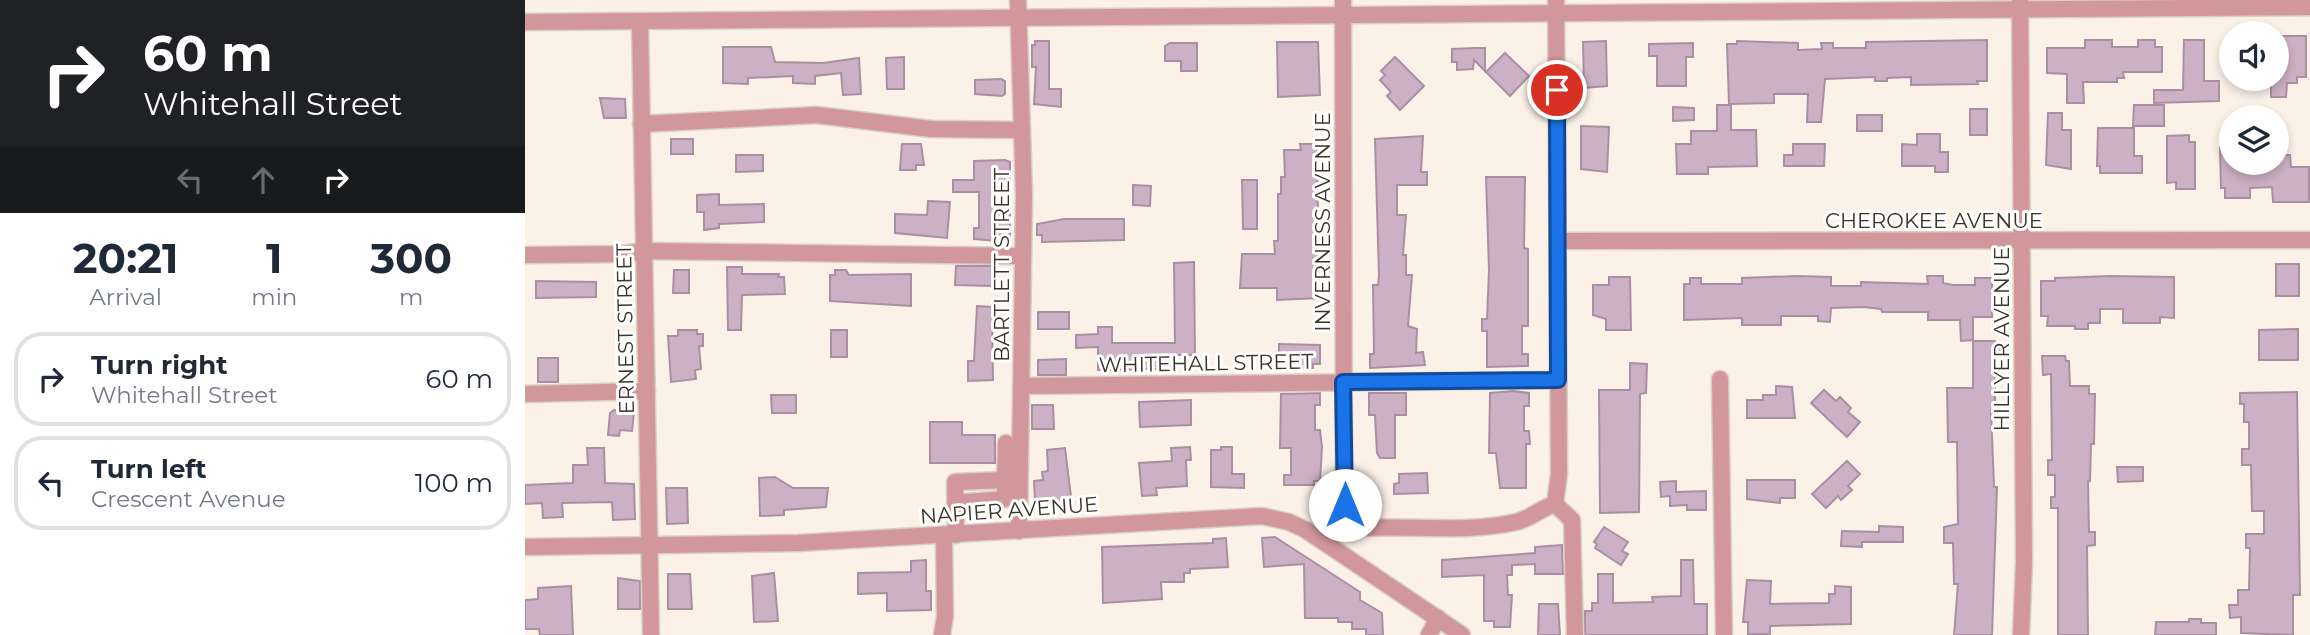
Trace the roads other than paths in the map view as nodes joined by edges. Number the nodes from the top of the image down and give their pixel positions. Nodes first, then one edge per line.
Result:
1 (1018, 0) edge
2 (2020, 6) edge
3 (1557, 7) edge
4 (2310, 7) edge
5 (1343, 8) edge
6 (1018, 17) junction
7 (525, 22) edge
8 (639, 22) junction
9 (641, 124) junction
10 (1022, 130) junction
11 (2022, 240) junction
12 (2310, 240) edge
13 (1559, 241) junction
14 (645, 251) junction
15 (525, 255) edge
16 (1023, 256) junction
17 (1720, 379) dead end
18 (1558, 380) junction
19 (1343, 382) junction
20 (1021, 386) junction
21 (647, 391) junction
22 (525, 394) edge
23 (1006, 443) dead end
24 (1555, 504) junction
25 (1344, 528) junction
26 (1019, 531) junction
27 (1314, 535) junction
28 (950, 536) junction
29 (650, 545) junction
30 (525, 547) edge
31 (1438, 618) junction
32 (652, 635) edge
33 (942, 635) edge
34 (1429, 635) edge
35 (1462, 635) edge
36 (1575, 635) edge
37 (1724, 635) edge
38 (2021, 635) edge

1 - 6 street, BARTLETT STREET
2 - 3 street
2 - 4 street
2 - 11 street, HILLYER AVENUE
3 - 5 street
3 - 13 street
5 - 6 street
5 - 19 street, INVERNESS AVENUE
6 - 8 street
6 - 10 street, BARTLETT STREET
7 - 8 street
8 - 9 street, ERNEST STREET
9 - 10 street
9 - 14 street, ERNEST STREET
10 - 16 street, BARTLETT STREET
11 - 12 street, CHEROKEE AVENUE
11 - 13 street, CHEROKEE AVENUE
11 - 38 street, HILLYER AVENUE
13 - 18 street
14 - 15 street
14 - 16 street
14 - 21 street, ERNEST STREET
16 - 20 street, BARTLETT STREET
17 - 37 street
18 - 19 street, WHITEHALL STREET
18 - 24 street
19 - 20 street, WHITEHALL STREET
19 - 25 street, INVERNESS AVENUE
20 - 26 street, BARTLETT STREET
21 - 22 street
21 - 29 street, ERNEST STREET
23 - 28 street
24 - 25 street
24 - 36 street
25 - 27 street
26 - 27 street, NAPIER AVENUE
26 - 28 street, NAPIER AVENUE
27 - 31 street, NAPIER AVENUE
28 - 29 street, NAPIER AVENUE
28 - 33 street
29 - 30 street, NAPIER AVENUE
29 - 32 street, ERNEST STREET
31 - 34 street
31 - 35 street, NAPIER AVENUE

